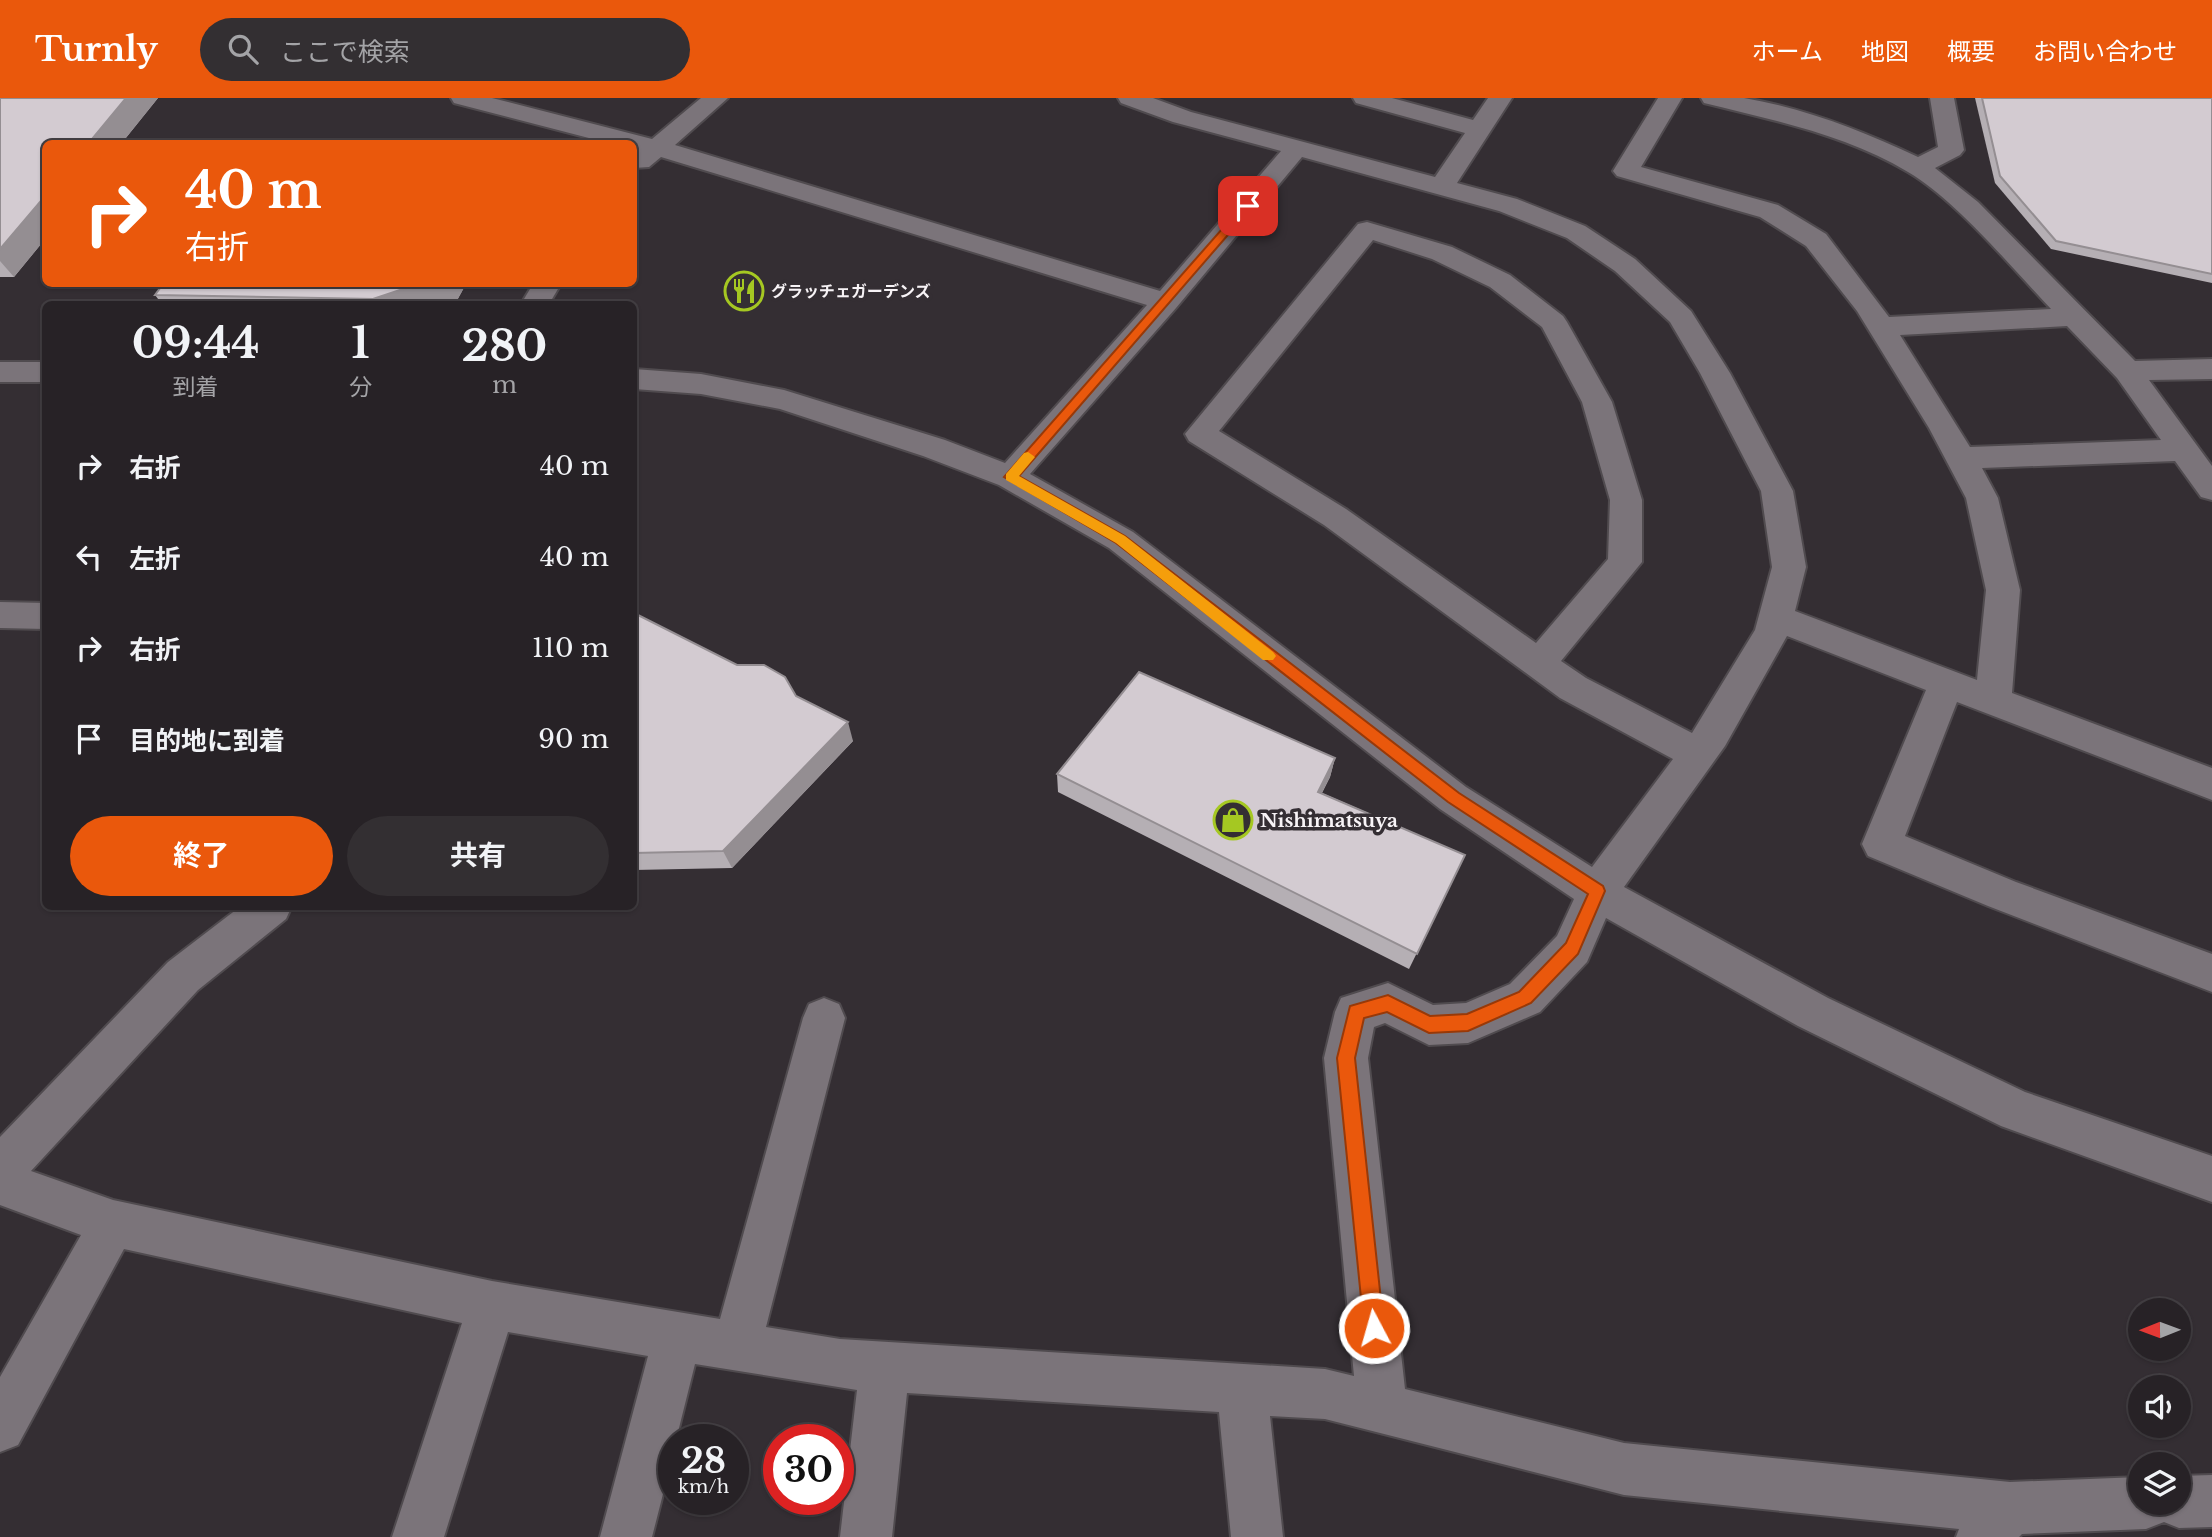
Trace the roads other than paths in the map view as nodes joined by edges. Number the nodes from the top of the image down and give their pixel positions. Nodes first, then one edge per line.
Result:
1 (463, 98) edge
2 (716, 98) edge
3 (1130, 98) edge
4 (1365, 98) edge
5 (1500, 98) edge
6 (1670, 98) edge
7 (1713, 98) edge
8 (1942, 98) edge
9 (1479, 130) junction
10 (628, 140) edge
11 (637, 142) edge
12 (655, 147) junction
13 (1296, 149) junction
14 (637, 165) edge
15 (1918, 167) junction
16 (1441, 187) junction
17 (1167, 302) junction
18 (2075, 317) junction
19 (1880, 327) junction
20 (2212, 369) edge
21 (2127, 370) junction
22 (0, 372) edge
23 (42, 372) edge
24 (637, 379) edge
25 (2182, 450) junction
26 (1960, 458) junction
27 (1010, 477) junction
28 (2212, 489) edge
29 (0, 615) edge
30 (42, 616) edge
31 (1776, 618) junction
32 (1539, 663) junction
33 (1947, 683) junction
34 (1993, 701) junction
35 (1698, 754) junction
36 (2212, 785) edge
37 (1597, 891) junction
38 (267, 910) edge
39 (2212, 973) edge
40 (824, 1018) dead end
41 (0, 1170) edge
42 (0, 1176) edge
43 (2212, 1180) edge
44 (113, 1223) junction
45 (492, 1305) junction
46 (678, 1335) junction
47 (737, 1346) junction
48 (885, 1367) junction
49 (1242, 1389) junction
50 (1382, 1409) junction
51 (0, 1427) edge
52 (2212, 1501) edge
53 (2191, 1502) edge
54 (2128, 1505) edge
55 (1996, 1523) edge
56 (418, 1537) edge
57 (626, 1537) edge
58 (866, 1537) edge
59 (1257, 1537) edge

1 - 10 street
2 - 12 street
3 - 13 street
4 - 9 street
5 - 9 street
6 - 19 street
7 - 15 street
8 - 15 street
9 - 16 street
11 - 12 street
12 - 14 street
12 - 17 street
13 - 16 street
13 - 17 street
15 - 18 street
16 - 31 street
17 - 27 street
18 - 19 street
18 - 21 street
19 - 26 street
20 - 21 street
21 - 25 street
22 - 23 street
24 - 27 street
25 - 26 street
25 - 28 street
26 - 34 street
27 - 37 street
29 - 30 street
31 - 33 street
31 - 35 street
32 - 32 street
32 - 35 street
33 - 34 street
33 - 39 street
34 - 36 street
35 - 37 street
37 - 43 street
37 - 50 street
38 - 41 street
40 - 47 street
42 - 44 street
44 - 45 street
44 - 51 street
45 - 46 street
45 - 56 street
46 - 47 street
46 - 57 street
47 - 48 street
48 - 49 street
48 - 58 street
49 - 50 street
49 - 59 street
50 - 55 street
52 - 53 street
54 - 55 street

